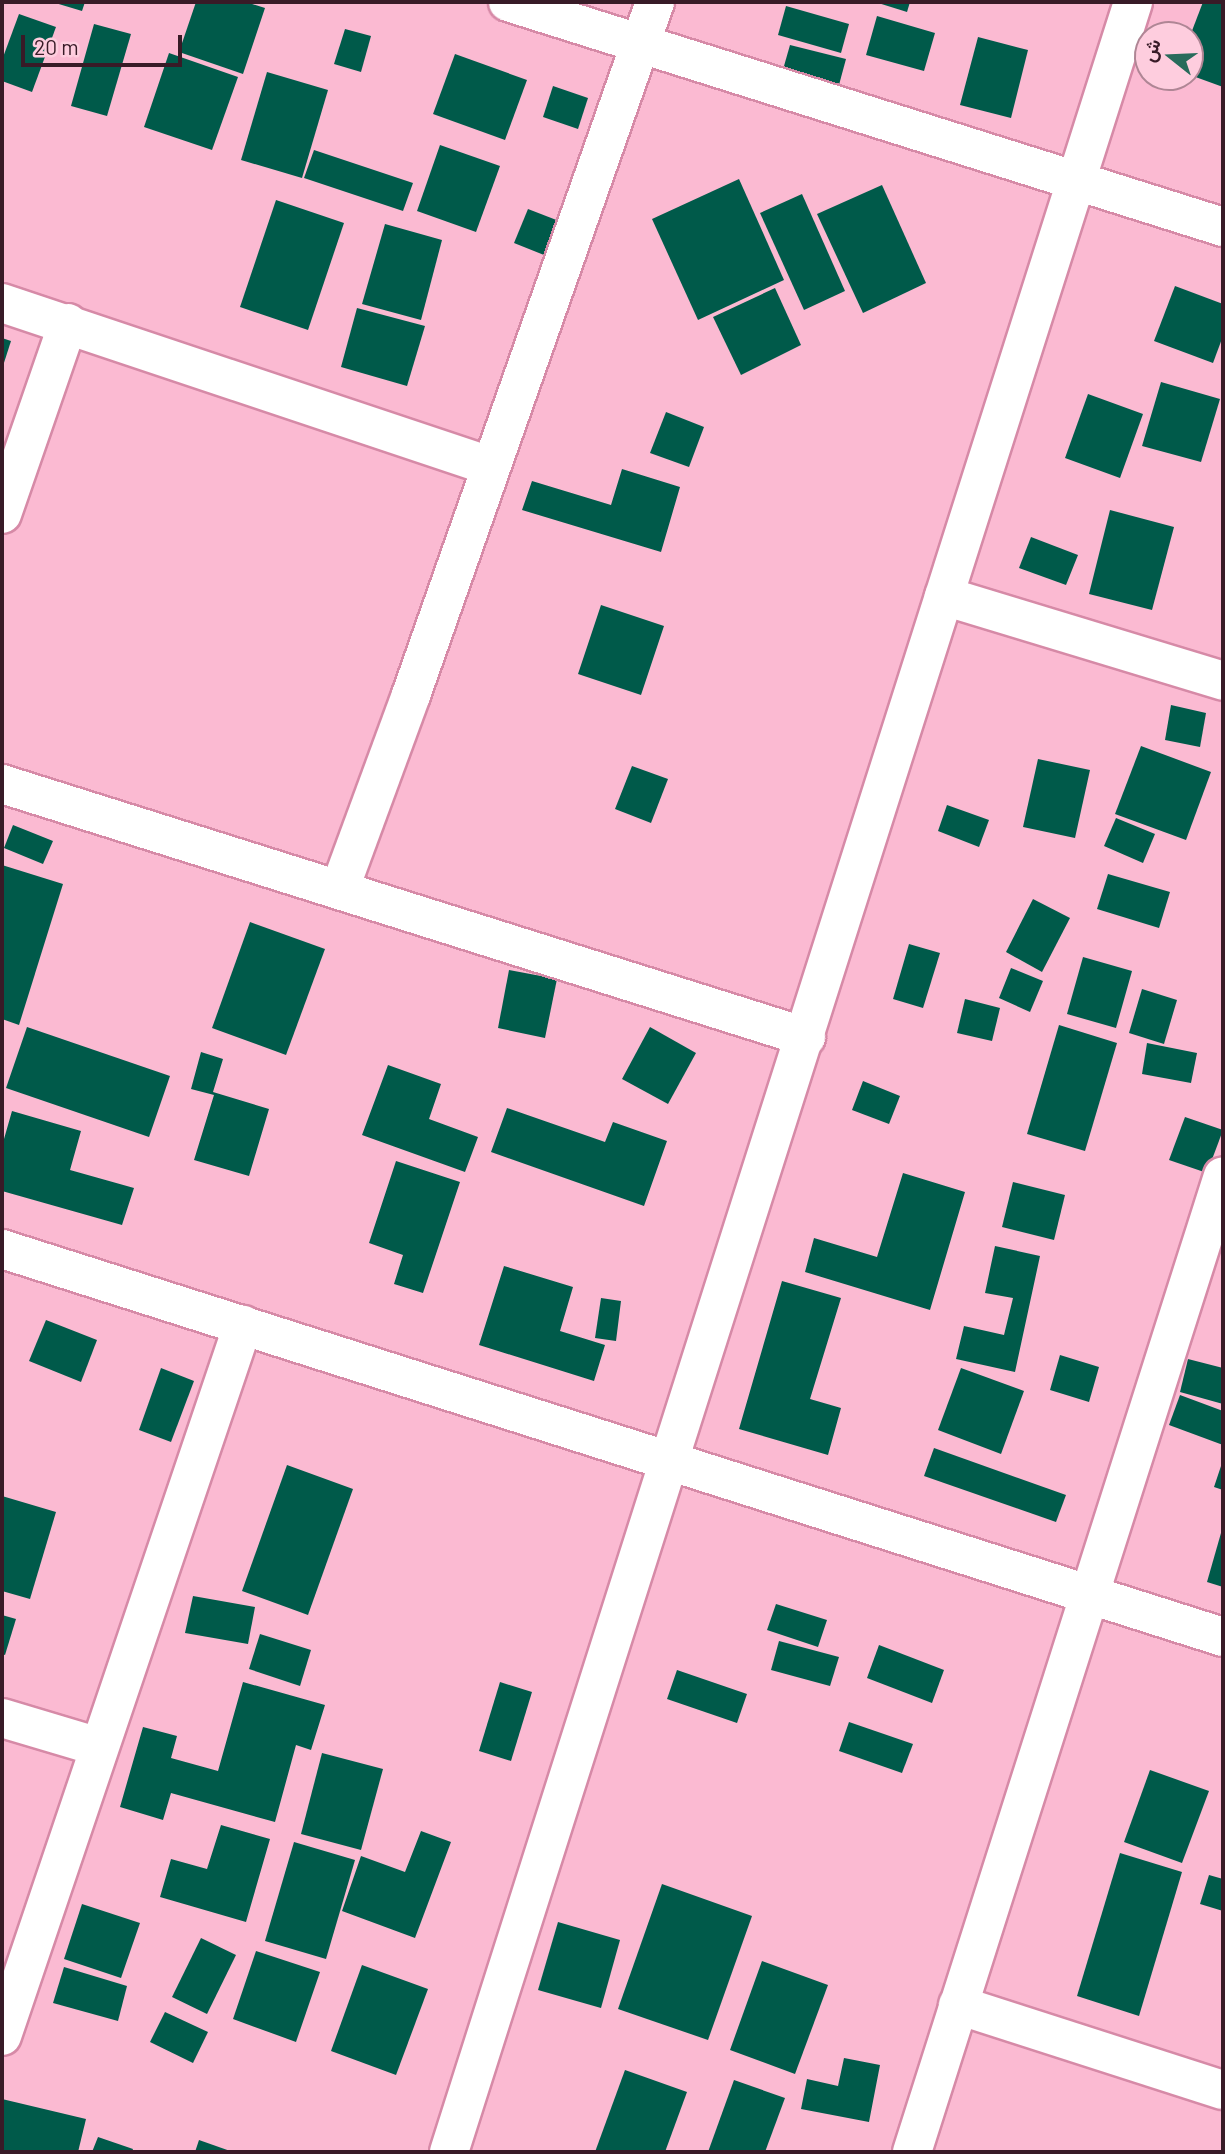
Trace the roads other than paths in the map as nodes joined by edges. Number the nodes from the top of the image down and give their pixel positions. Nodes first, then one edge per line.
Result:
1 (508, 2) edge
2 (654, 2) edge
3 (1132, 2) edge
4 (641, 45) junction
5 (1076, 180) junction
6 (1223, 227) edge
7 (2, 303) edge
8 (68, 323) junction
9 (490, 466) junction
10 (2, 514) edge
11 (944, 596) junction
12 (1223, 681) edge
13 (2, 783) edge
14 (340, 888) junction
15 (806, 1037) junction
16 (1223, 1176) edge
17 (2, 1249) edge
18 (243, 1325) junction
19 (669, 1462) junction
20 (1090, 1594) junction
21 (1223, 1637) edge
22 (2, 1718) edge
23 (99, 1747) junction
24 (958, 2006) junction
25 (2, 2036) edge
26 (1223, 2090) edge
27 (449, 2152) edge
28 (912, 2152) edge

1 - 4 street
2 - 4 street
3 - 5 street
4 - 5 street
4 - 9 street
5 - 6 street
5 - 11 street
7 - 8 street
8 - 9 street
8 - 10 street
9 - 14 street
11 - 12 street
11 - 15 street
13 - 14 street
14 - 15 street
15 - 19 street
16 - 20 street
17 - 18 street
18 - 19 street
18 - 23 street
19 - 20 street
19 - 27 street
20 - 21 street
20 - 24 street
22 - 23 street
23 - 25 street
24 - 26 street
24 - 28 street

